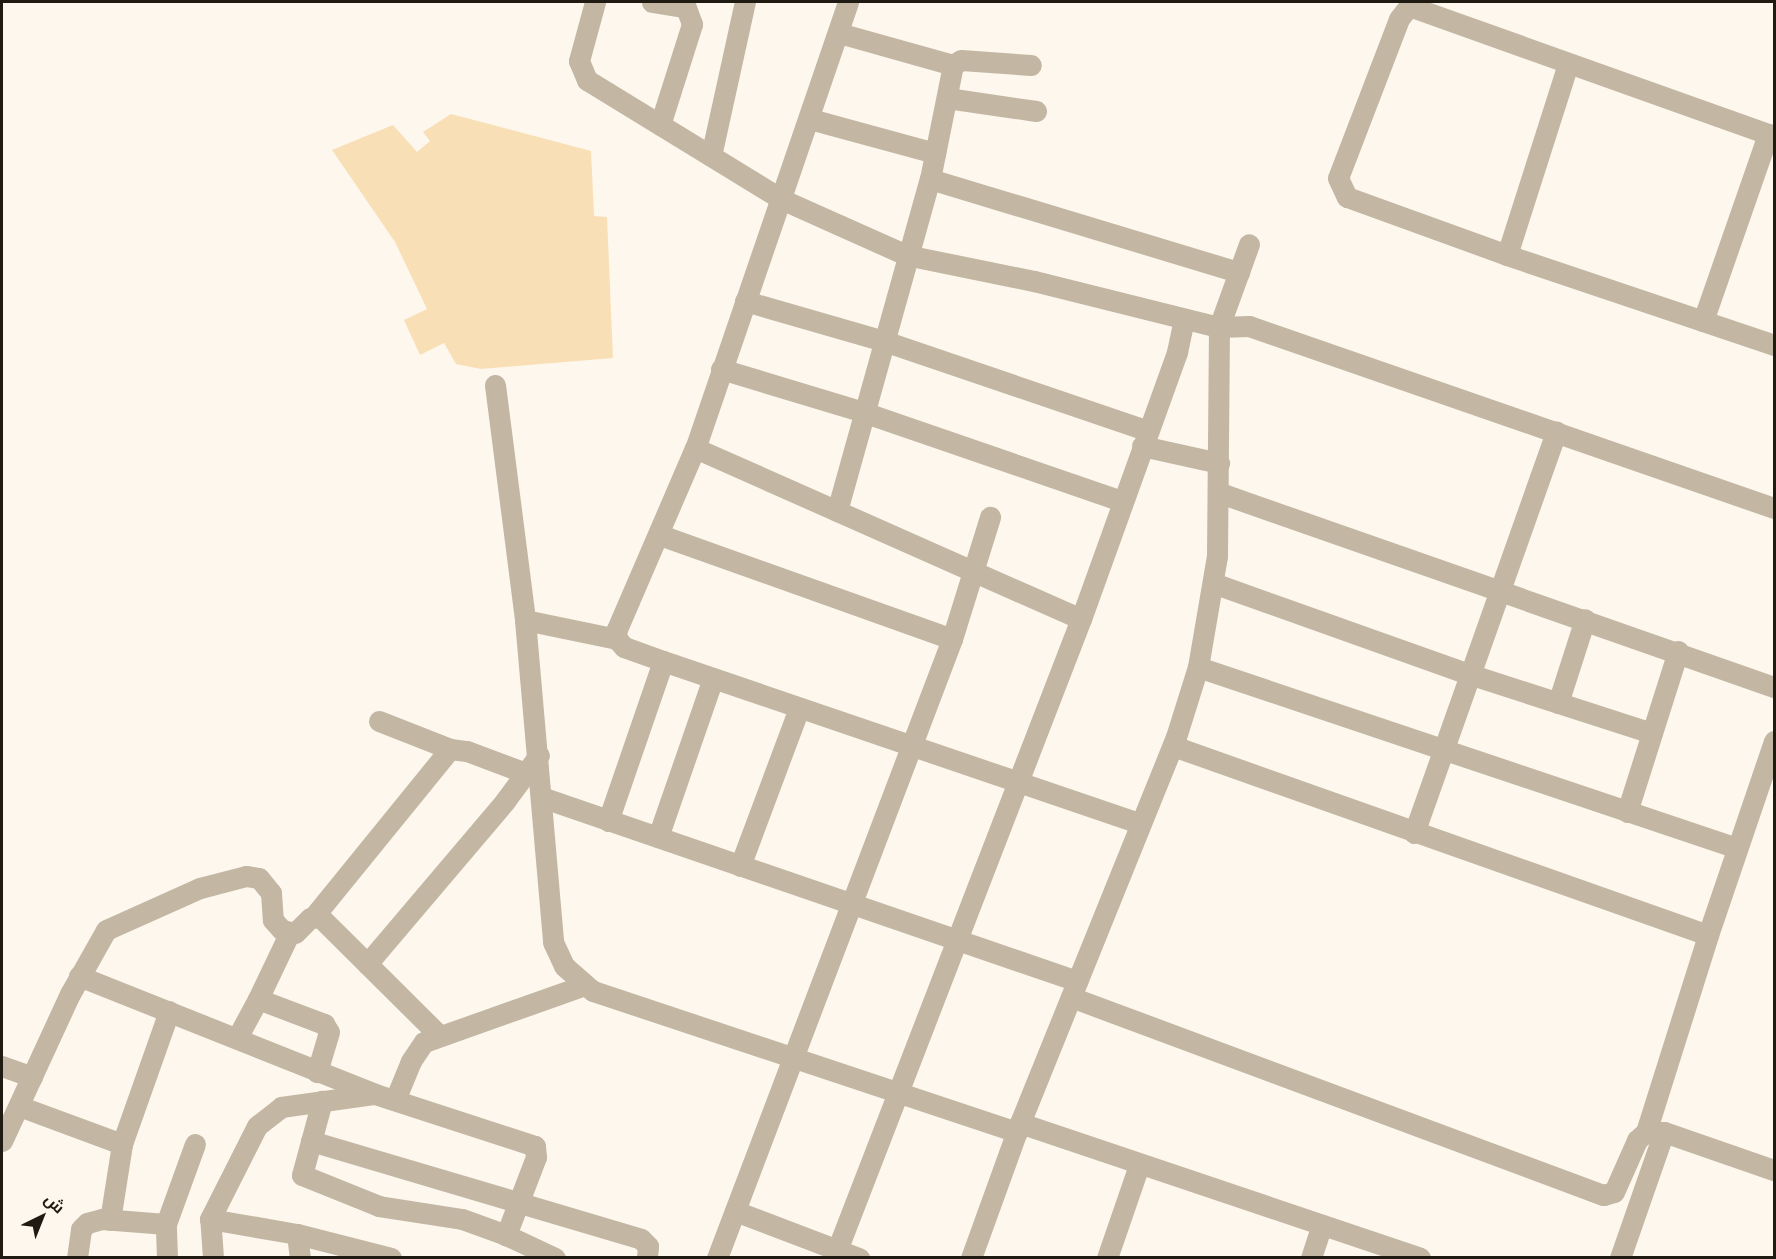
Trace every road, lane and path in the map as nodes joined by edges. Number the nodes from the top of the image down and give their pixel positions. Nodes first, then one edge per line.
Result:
1 (595, 2) edge
2 (652, 2) edge
3 (745, 2) edge
4 (848, 2) edge
5 (683, 4) edge
6 (838, 33) junction
7 (1568, 64) junction
8 (953, 65) junction
9 (1031, 65) dead end
10 (947, 98) junction
11 (1036, 111) dead end
12 (810, 119) junction
13 (660, 125) junction
14 (1771, 135) edge
15 (935, 153) junction
16 (711, 156) junction
17 (930, 179) junction
18 (781, 199) junction
19 (1249, 244) dead end
20 (906, 255) junction
21 (1507, 255) junction
22 (1239, 272) junction
23 (745, 301) junction
24 (1184, 319) junction
25 (1703, 321) junction
26 (1219, 327) junction
27 (884, 340) junction
28 (1774, 345) edge
29 (722, 369) junction
30 (495, 385) dead end
31 (863, 412) junction
32 (1556, 431) junction
33 (1145, 439) junction
34 (695, 448) junction
35 (1220, 463) junction
36 (1220, 493) junction
37 (1122, 501) junction
38 (1774, 508) edge
39 (837, 511) junction
40 (990, 517) dead end
41 (660, 535) junction
42 (973, 571) junction
43 (1213, 584) junction
44 (1499, 588) junction
45 (1585, 618) junction
46 (1081, 619) junction
47 (525, 620) junction
48 (617, 639) junction
49 (952, 639) junction
50 (1678, 651) junction
51 (663, 661) junction
52 (1198, 668) junction
53 (1469, 674) junction
54 (713, 678) junction
55 (1774, 687) edge
56 (1558, 703) junction
57 (799, 708) junction
58 (379, 721) dead end
59 (1652, 733) junction
60 (1774, 741) edge
61 (912, 746) junction
62 (1173, 746) junction
63 (450, 749) junction
64 (1444, 750) junction
65 (539, 755) junction
66 (524, 772) junction
67 (1017, 780) junction
68 (543, 798) junction
69 (1627, 812) junction
70 (608, 821) junction
71 (1139, 823) junction
72 (1414, 833) junction
73 (658, 837) junction
74 (1737, 848) junction
75 (740, 866) junction
76 (849, 904) junction
77 (315, 915) junction
78 (289, 934) junction
79 (1708, 935) junction
80 (959, 940) junction
81 (367, 964) junction
82 (79, 976) junction
83 (585, 985) junction
84 (1074, 989) junction
85 (258, 999) junction
86 (169, 1011) junction
87 (439, 1035) junction
88 (237, 1038) junction
89 (790, 1056) junction
90 (2, 1066) edge
91 (317, 1072) junction
92 (32, 1077) junction
93 (896, 1091) junction
94 (385, 1097) junction
95 (322, 1101) junction
96 (19, 1106) junction
97 (1018, 1128) junction
98 (1655, 1132) junction
99 (2, 1141) edge
100 (310, 1141) junction
101 (122, 1144) junction
102 (195, 1144) dead end
103 (1139, 1165) junction
104 (1774, 1170) edge
105 (519, 1202) junction
106 (735, 1211) junction
107 (210, 1219) junction
108 (110, 1220) junction
109 (166, 1224) junction
110 (1322, 1225) junction
111 (297, 1234) junction
112 (506, 1235) junction
113 (835, 1254) edge
114 (77, 1257) edge
115 (167, 1257) edge
116 (213, 1257) edge
117 (300, 1257) edge
118 (392, 1257) edge
119 (555, 1257) edge
120 (647, 1257) edge
121 (717, 1257) edge
122 (859, 1257) edge
123 (971, 1257) edge
124 (1107, 1257) edge
125 (1311, 1257) edge
126 (1420, 1257) edge
127 (1620, 1257) edge

1 - 13 street
2 - 5 street
3 - 16 street
4 - 6 street
5 - 13 street
6 - 8 street
6 - 12 street
7 - 14 street
7 - 21 street
7 - 21 street
8 - 9 street
8 - 10 street
10 - 11 street
10 - 15 street
12 - 15 street
12 - 18 street
13 - 16 street
14 - 25 street
15 - 17 street
16 - 18 street
17 - 20 street
17 - 22 street
18 - 20 street
18 - 23 street
19 - 22 street
20 - 24 street
20 - 27 street
21 - 25 street
22 - 26 street
23 - 27 street
23 - 29 street
24 - 26 street
24 - 33 street
25 - 28 street
26 - 32 street
26 - 35 street
27 - 31 street
27 - 33 street
29 - 31 street
29 - 34 street
30 - 47 street
31 - 37 street
31 - 39 street
32 - 38 street
32 - 44 street
33 - 35 street
33 - 37 street
34 - 39 street
34 - 41 street
35 - 36 street
36 - 43 street
36 - 44 street
37 - 46 street
39 - 42 street
40 - 42 street
41 - 48 street
41 - 49 street
42 - 46 street
42 - 49 street
43 - 52 street
43 - 53 street
44 - 45 street
44 - 53 street
45 - 50 street
45 - 56 street
46 - 67 street
47 - 48 street
47 - 65 street
48 - 51 street
49 - 61 street
50 - 55 street
50 - 59 street
51 - 54 street
51 - 70 street
52 - 62 street
52 - 64 street
53 - 56 street
53 - 64 street
54 - 57 street
54 - 73 street
56 - 59 street
57 - 61 street
57 - 75 street
58 - 63 street
59 - 69 street
60 - 74 street
61 - 67 street
61 - 76 street
62 - 71 street
62 - 72 street
63 - 66 street
63 - 77 street
64 - 69 street
64 - 72 street
65 - 66 street
65 - 68 street
66 - 81 street
67 - 71 street
67 - 80 street
68 - 70 street
68 - 83 street
69 - 74 street
70 - 73 street
71 - 84 street
72 - 79 street
73 - 75 street
74 - 79 street
75 - 76 street
76 - 80 street
76 - 89 street
77 - 78 street
77 - 81 street
78 - 82 street
78 - 85 street
79 - 98 street
80 - 84 street
80 - 93 street
81 - 87 street
82 - 86 street
82 - 92 street
83 - 87 street
83 - 89 street
84 - 97 street
84 - 98 street
85 - 88 street
85 - 91 street
86 - 88 street
86 - 101 street
87 - 94 street
88 - 91 street
89 - 93 street
89 - 106 street
90 - 92 street
91 - 94 street
92 - 96 street
93 - 97 street
93 - 113 street
94 - 95 street
94 - 105 street
95 - 100 street
95 - 107 street
96 - 99 street
96 - 101 street
97 - 103 street
97 - 123 street
98 - 104 street
98 - 127 street
100 - 105 street
100 - 112 street
101 - 108 street
102 - 109 street
103 - 110 street
103 - 124 street
105 - 112 street
105 - 120 street
106 - 113 street
106 - 121 street
107 - 111 street
107 - 116 street
108 - 109 street
108 - 114 street
109 - 115 street
110 - 125 street
110 - 126 street
111 - 117 street
111 - 118 street
112 - 119 street
113 - 122 street

